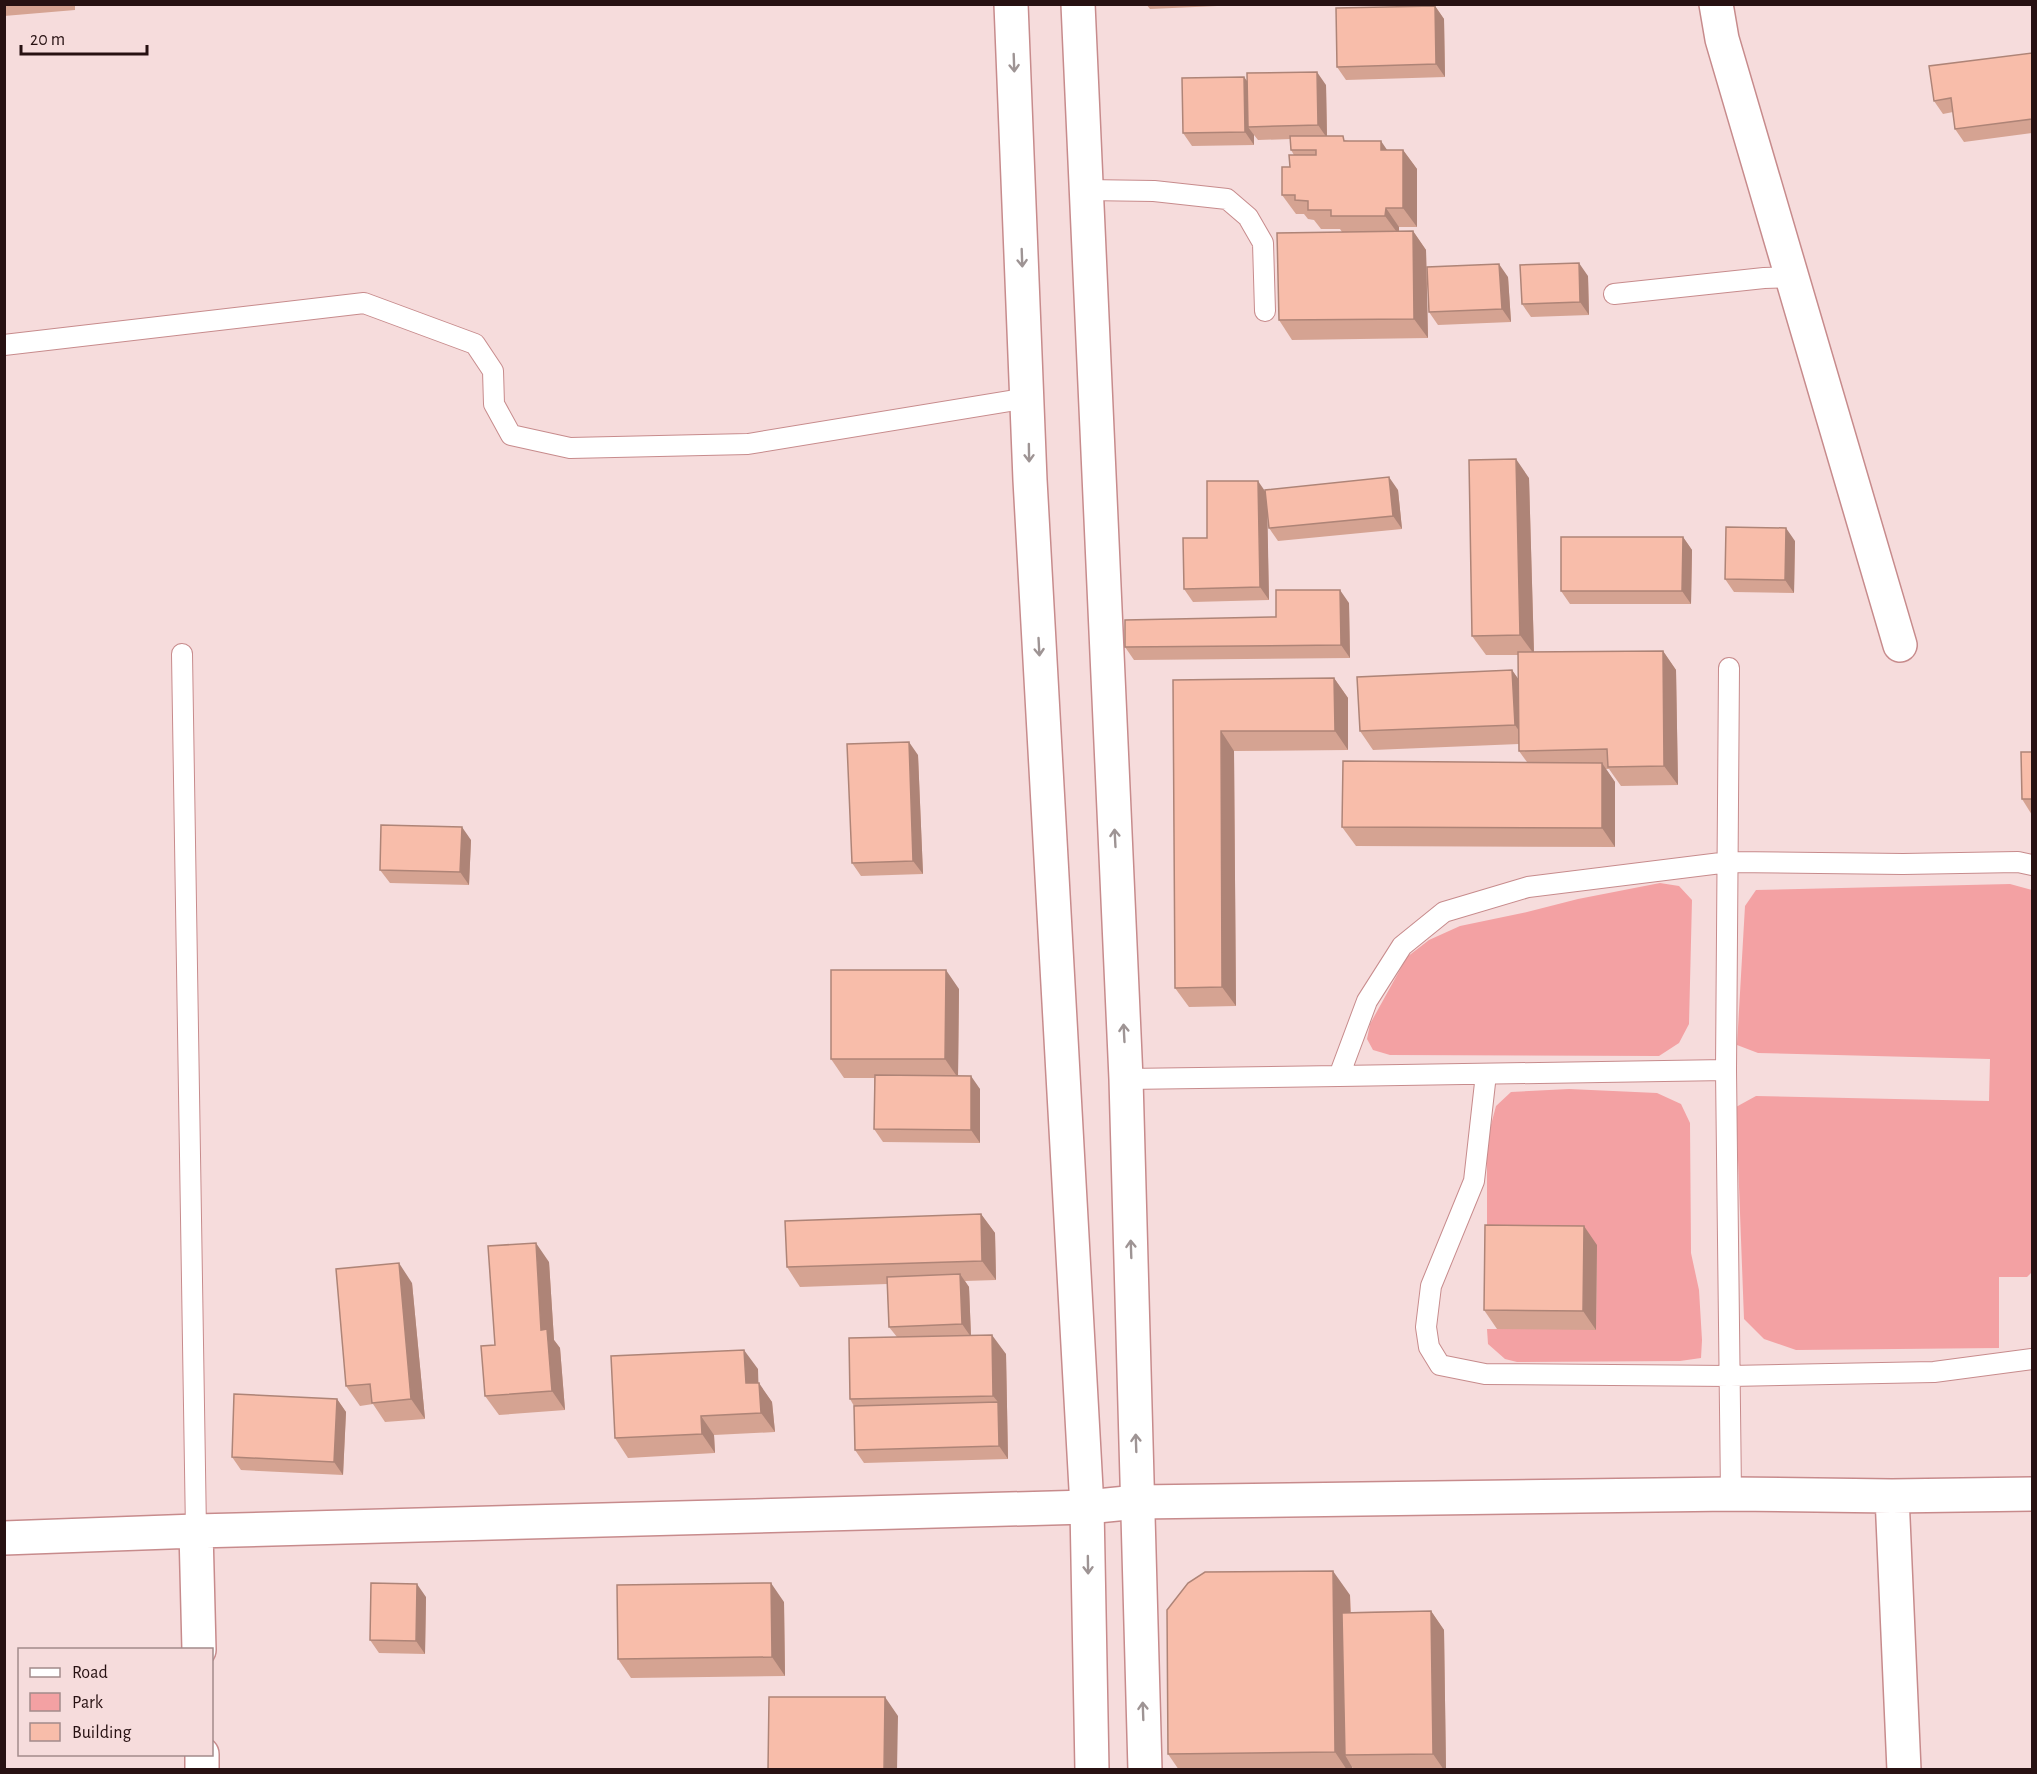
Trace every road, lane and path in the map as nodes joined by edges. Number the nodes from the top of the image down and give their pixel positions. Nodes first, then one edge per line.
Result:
1 (1011, 4) edge
2 (1078, 4) edge
3 (1716, 4) edge
4 (1086, 190) junction
5 (1791, 277) junction
6 (1614, 294) dead end
7 (1265, 310) dead end
8 (4, 345) edge
9 (1028, 398) junction
10 (1900, 645) dead end
11 (182, 654) dead end
12 (1729, 668) dead end
13 (1729, 862) junction
14 (2032, 865) edge
15 (1726, 1070) junction
16 (1486, 1074) junction
17 (1339, 1076) junction
18 (1126, 1079) junction
19 (2032, 1359) edge
20 (1730, 1376) junction
21 (1731, 1494) junction
22 (2032, 1494) edge
23 (1892, 1496) junction
24 (1137, 1502) junction
25 (1087, 1507) junction
26 (196, 1531) junction
27 (4, 1538) edge
28 (199, 1648) edge
29 (1092, 1770) edge
30 (1145, 1770) edge
31 (1904, 1770) edge

1 -> 9 street
2 - 4 street
3 - 5 street
4 - 7 lane
18 -> 4 street
5 - 6 lane
5 - 10 street
8 - 9 lane
9 -> 25 street
11 - 26 lane
12 - 13 lane
13 - 14 lane
13 - 15 lane
13 - 17 lane
15 - 16 lane
15 - 20 lane
16 - 17 lane
16 - 20 lane
17 - 18 lane
24 -> 18 street
19 - 20 lane
20 - 21 lane
21 - 23 street
21 - 24 street
22 - 23 street
23 - 31 street
24 - 25 street
30 -> 24 street
25 - 26 street
25 -> 29 street
26 - 27 street
26 - 28 street

